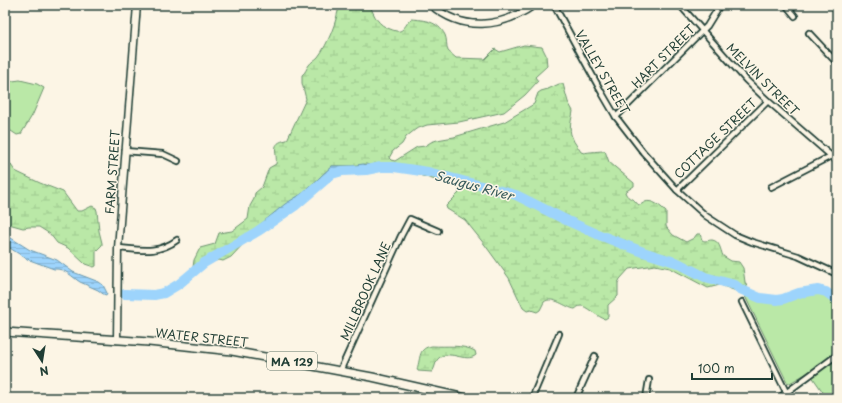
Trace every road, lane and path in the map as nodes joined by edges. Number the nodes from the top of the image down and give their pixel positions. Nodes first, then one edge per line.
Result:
1 (136, 5) edge
2 (431, 5) edge
3 (534, 5) edge
4 (554, 5) edge
5 (680, 5) edge
6 (720, 5) edge
7 (786, 5) edge
8 (795, 16) dead end
9 (702, 31) junction
10 (809, 33) dead end
11 (837, 63) edge
12 (768, 101) junction
13 (616, 117) junction
14 (125, 150) junction
15 (835, 158) edge
16 (178, 161) dead end
17 (771, 187) dead end
18 (677, 190) junction
19 (438, 231) dead end
20 (178, 240) dead end
21 (118, 248) junction
22 (837, 274) edge
23 (742, 302) dead end
24 (5, 332) edge
25 (559, 334) dead end
26 (117, 340) junction
27 (837, 355) edge
28 (595, 356) dead end
29 (340, 371) junction
30 (649, 380) dead end
31 (786, 393) junction
32 (465, 398) edge
33 (532, 398) edge
34 (576, 398) edge
35 (646, 398) edge
36 (779, 398) edge
37 (789, 398) edge

1 - 14 main road, FARM STREET
2 - 3 main road
4 - 13 street, VALLEY STREET
5 - 9 street, MELVIN STREET
6 - 9 street, HART STREET
7 - 8 street
9 - 12 street, MELVIN STREET
9 - 13 street, HART STREET
10 - 11 street
12 - 15 street, MELVIN STREET
12 - 18 street, COTTAGE STREET
13 - 18 street, VALLEY STREET
14 - 16 street
14 - 21 main road, FARM STREET
15 - 17 street
18 - 22 street, VALLEY STREET
19 - 29 street, MILLBROOK LANE
20 - 21 street
21 - 26 main road, FARM STREET
23 - 31 street
24 - 26 main road, WATER STREET / MA 129
25 - 33 street
26 - 29 main road, WATER STREET / MA 129
27 - 31 street
28 - 34 street
29 - 32 main road, WATER STREET / MA 129
30 - 35 street
31 - 36 street
31 - 37 street

